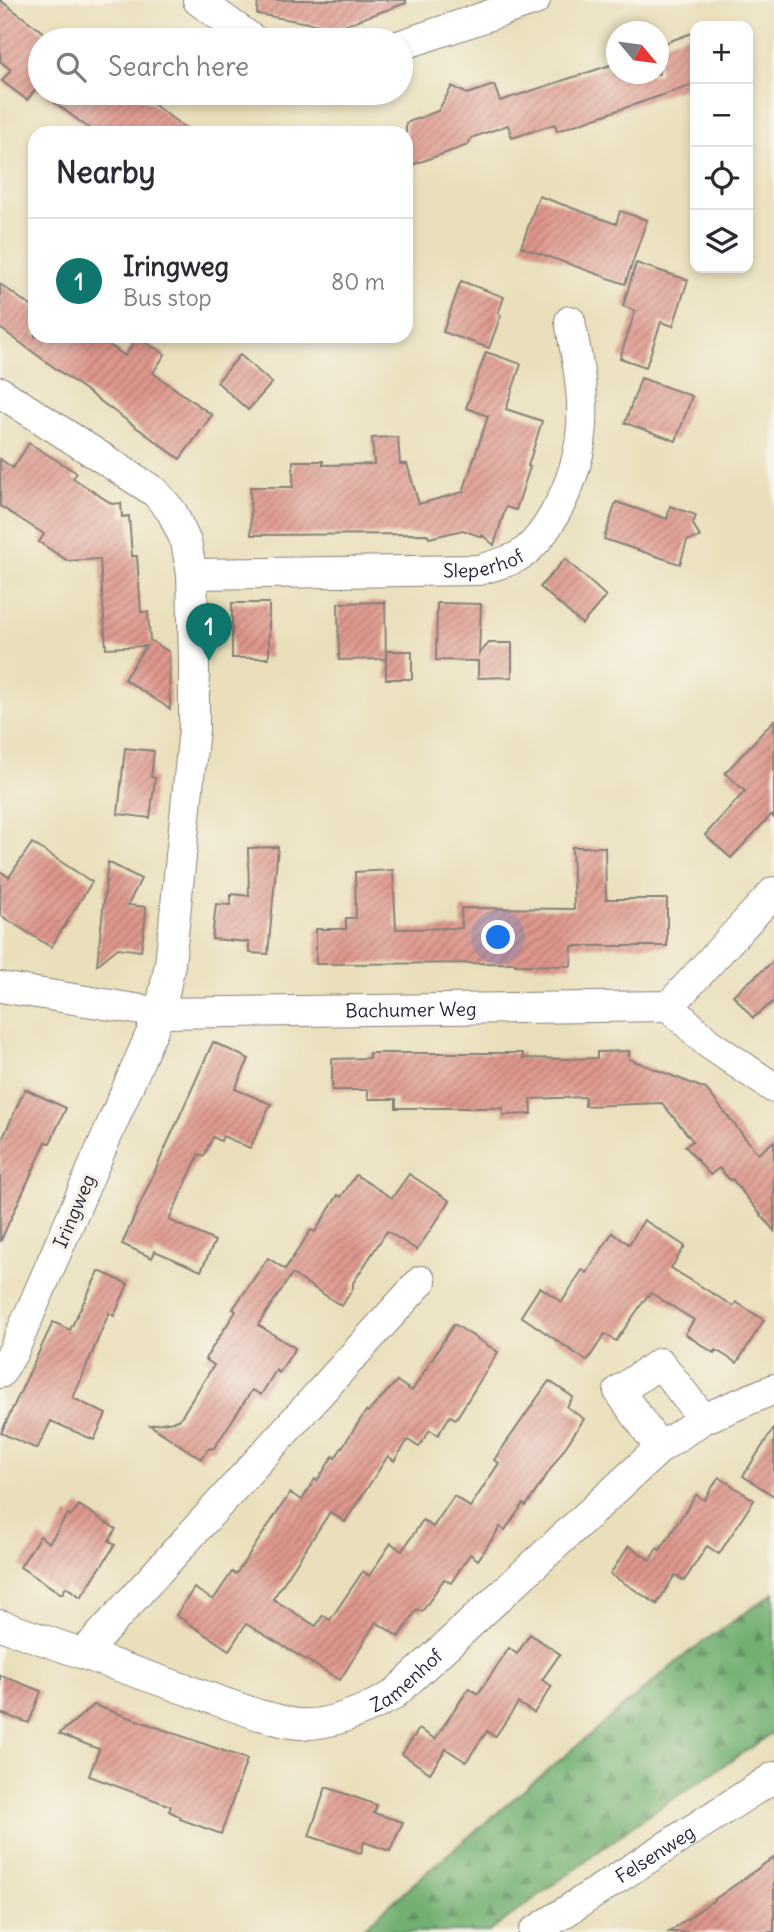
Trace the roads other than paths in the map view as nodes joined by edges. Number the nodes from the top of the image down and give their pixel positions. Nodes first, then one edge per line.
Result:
1 (198, 0) edge
2 (535, 0) edge
3 (236, 28) edge
4 (413, 42) edge
5 (570, 320) dead end
6 (0, 392) edge
7 (192, 574) junction
8 (774, 892) edge
9 (0, 987) edge
10 (668, 1006) junction
11 (160, 1013) junction
12 (774, 1088) edge
13 (421, 1281) dead end
14 (0, 1373) edge
15 (774, 1389) edge
16 (702, 1419) junction
17 (660, 1448) junction
18 (0, 1625) edge
19 (84, 1653) junction
20 (774, 1777) edge
21 (534, 1932) edge

1 - 3 street
2 - 4 street
5 - 7 street, Sleperhof
6 - 7 street, Iringweg
7 - 11 street, Iringweg
8 - 10 street
9 - 11 street, Bachumer Weg
10 - 11 street, Bachumer Weg
10 - 12 street
11 - 14 street, Iringweg
13 - 19 street
15 - 16 street, Zamenhof
16 - 17 street, Zamenhof
16 - 17 street
17 - 19 street, Zamenhof
18 - 19 street, Zamenhof
20 - 21 street, Felsenweg

